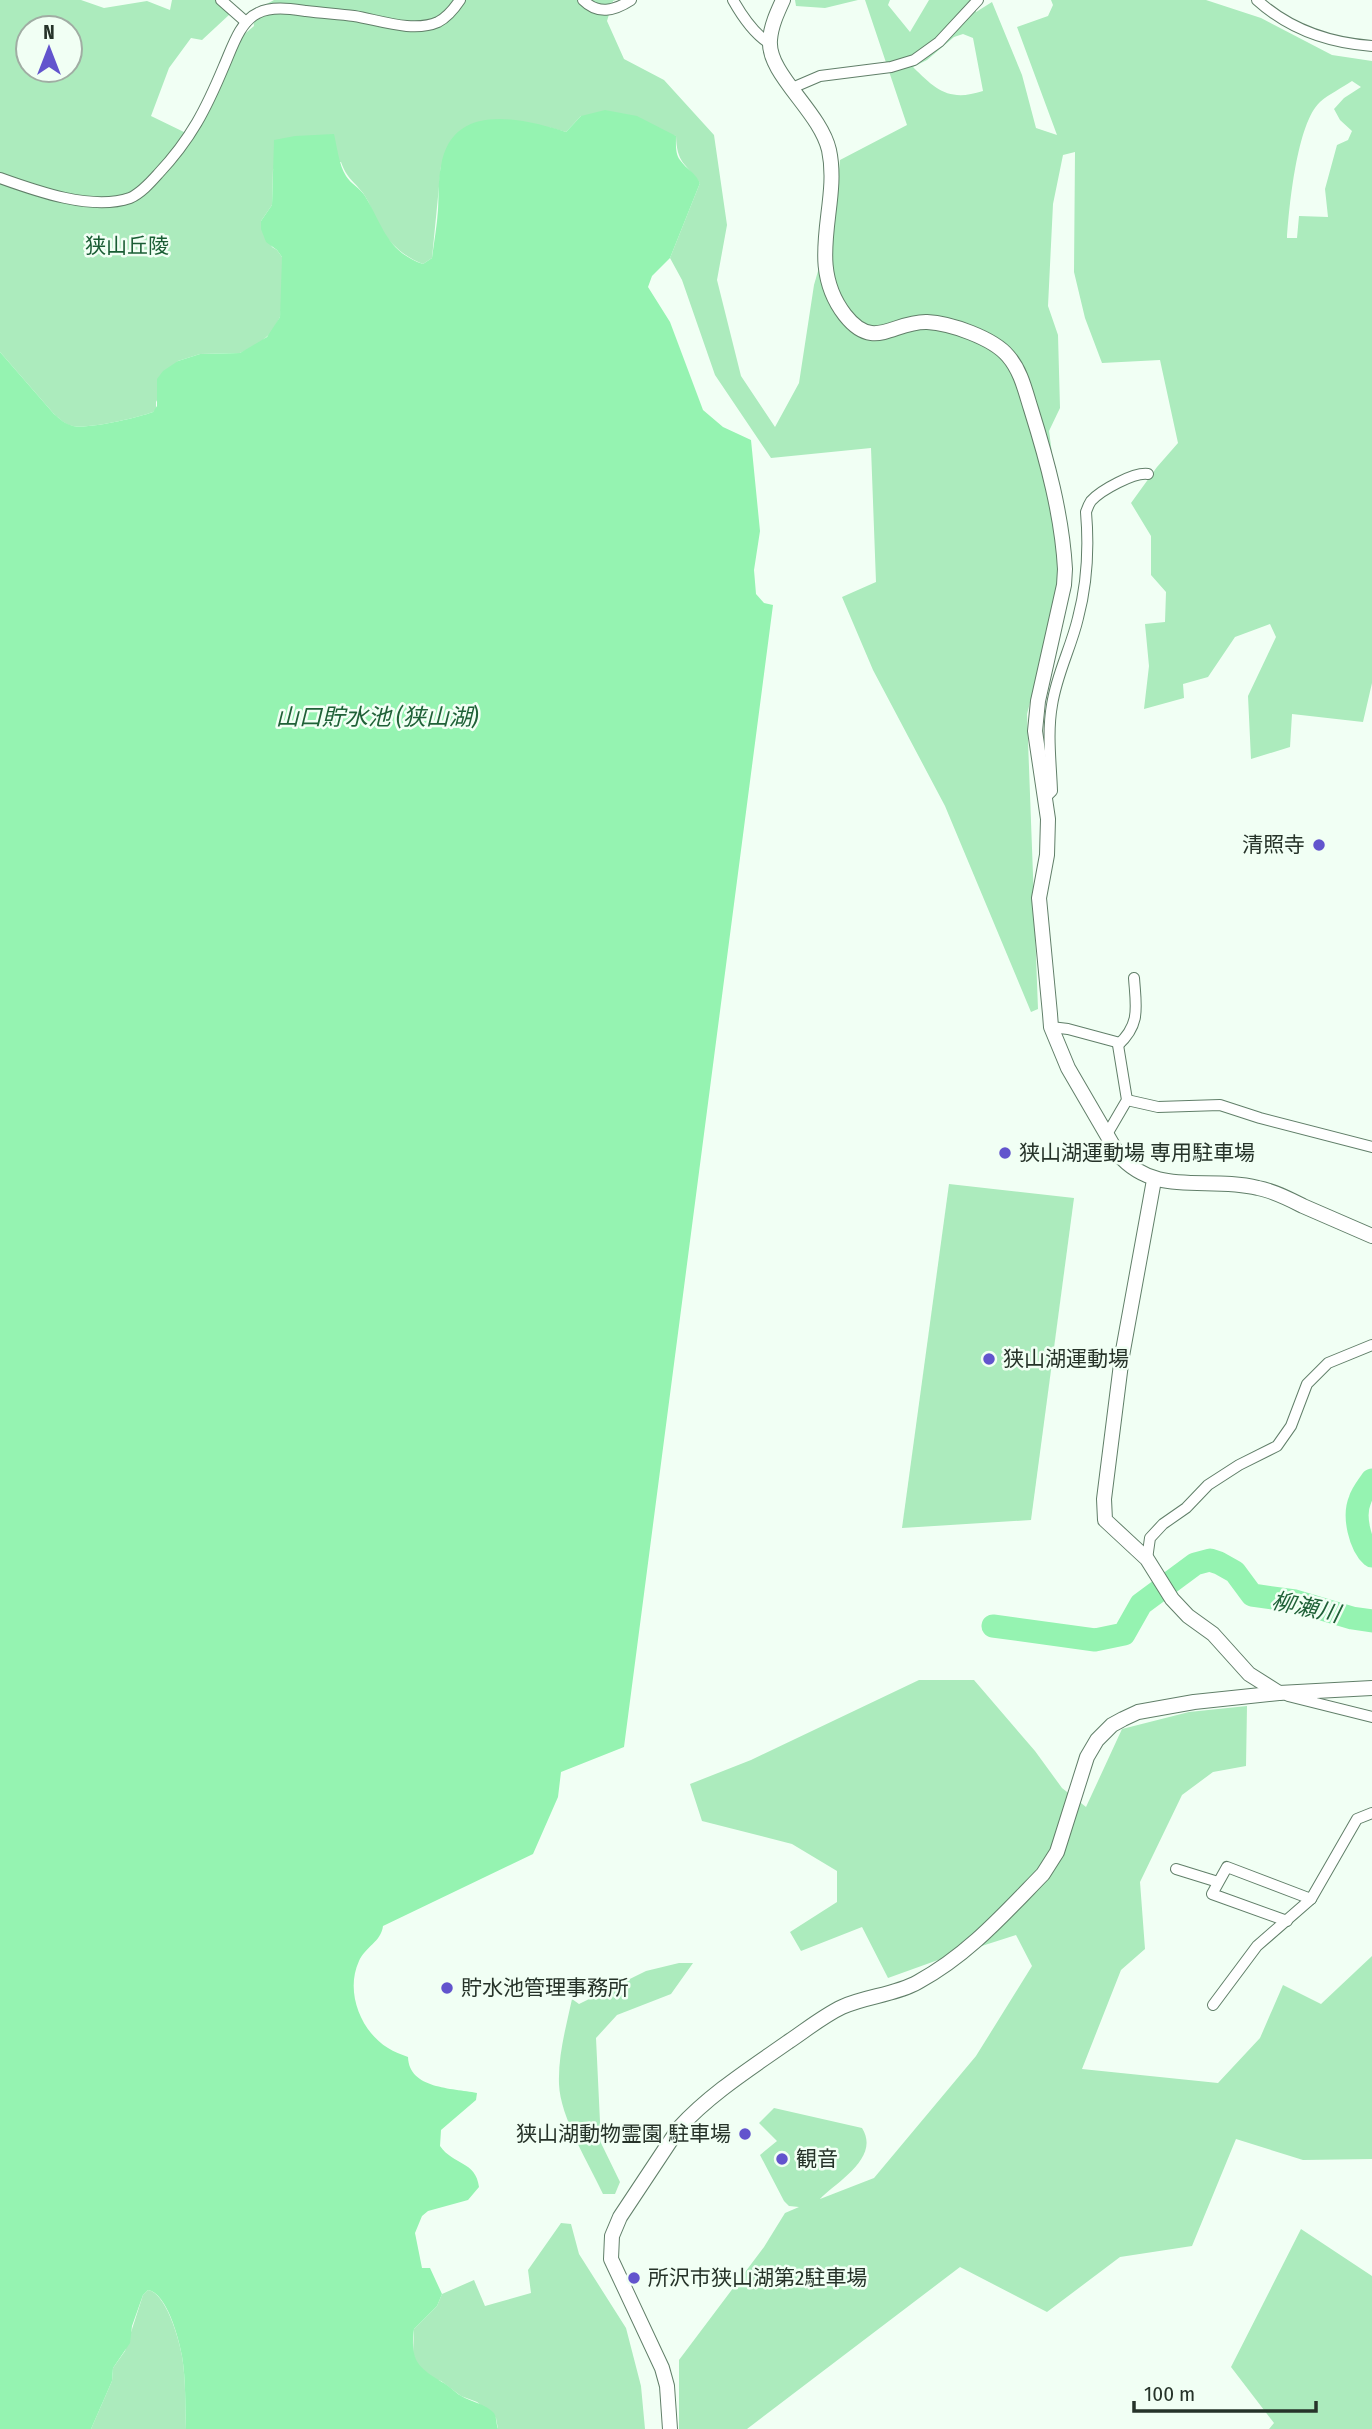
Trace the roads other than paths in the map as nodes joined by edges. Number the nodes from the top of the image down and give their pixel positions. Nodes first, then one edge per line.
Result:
1 (221, 0) edge
2 (460, 0) edge
3 (583, 0) edge
4 (631, 0) edge
5 (733, 0) edge
6 (783, 0) edge
7 (978, 0) edge
8 (1257, 0) edge
9 (246, 22) junction
10 (769, 43) junction
11 (1372, 47) edge
12 (792, 88) junction
13 (0, 178) edge
14 (1148, 474) dead end
15 (1045, 798) junction
16 (1134, 978) dead end
17 (1051, 1027) junction
18 (1121, 1043) junction
19 (1127, 1100) junction
20 (1106, 1136) junction
21 (1372, 1147) edge
22 (1154, 1180) junction
23 (1372, 1236) edge
24 (1372, 1335) edge
25 (1370, 1346) edge
26 (1147, 1559) junction
27 (1372, 1688) edge
28 (1279, 1693) junction
29 (1372, 1717) edge
30 (1372, 1813) edge
31 (1176, 1869) dead end
32 (1219, 1882) junction
33 (1311, 1899) junction
34 (1287, 1920) junction
35 (1213, 2005) dead end
36 (670, 2429) edge

1 - 9 street
2 - 9 street
3 - 4 street
5 - 10 street
6 - 10 street
7 - 12 street
8 - 11 street
9 - 13 street
10 - 12 street
12 - 15 street
14 - 15 street
15 - 17 street
16 - 18 street
17 - 18 street
17 - 20 street
18 - 19 street
19 - 20 street
19 - 21 street
20 - 22 street
22 - 23 street
22 - 26 street
24 - 25 street
25 - 26 street
26 - 28 street
27 - 28 street
28 - 29 street
28 - 36 street
30 - 33 street
31 - 32 street
32 - 33 street
32 - 34 street
33 - 34 street
34 - 35 street

